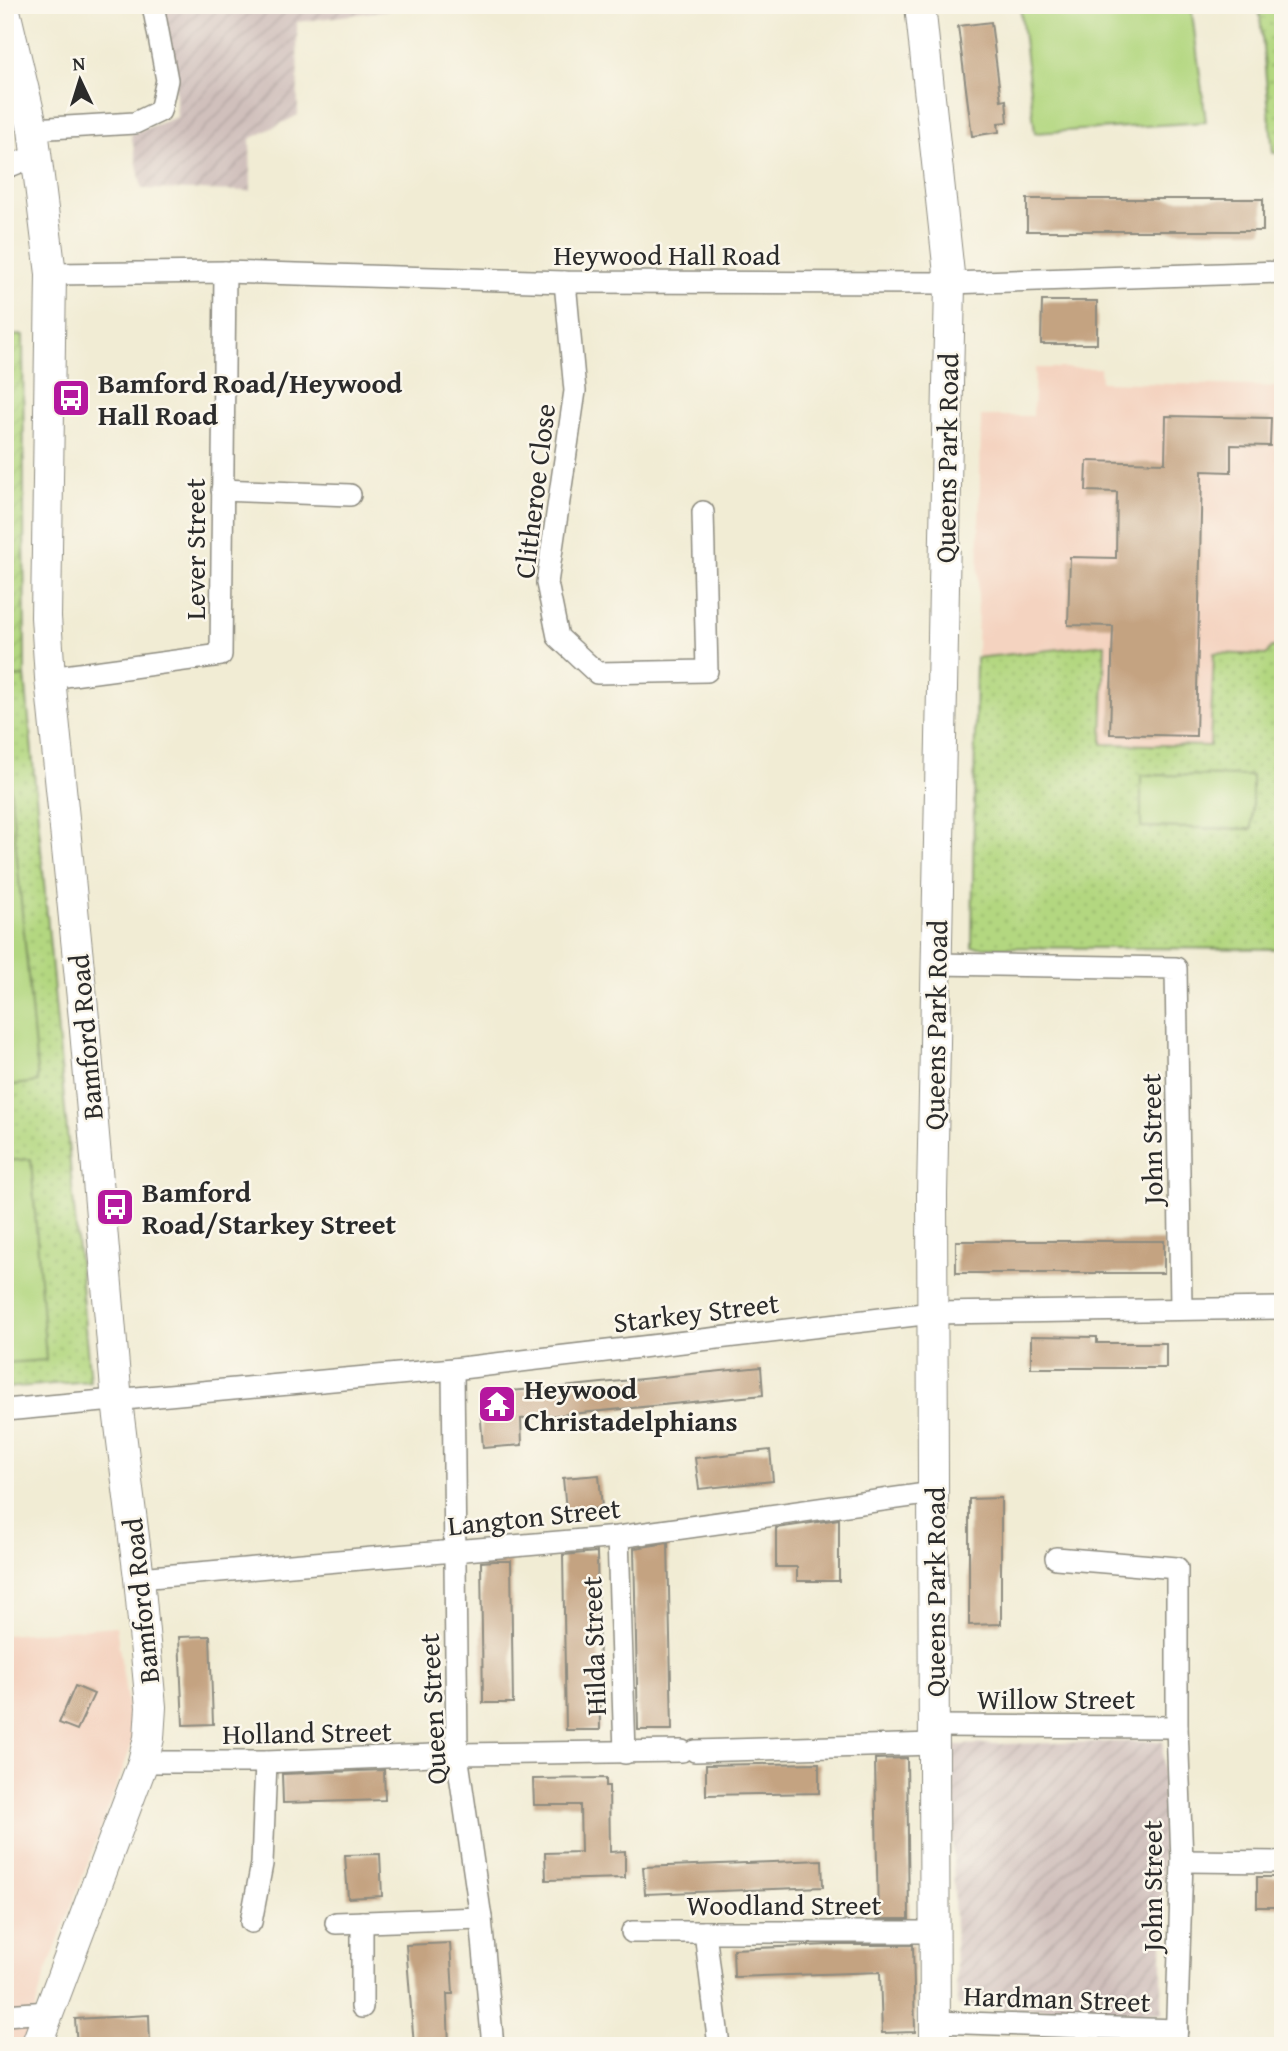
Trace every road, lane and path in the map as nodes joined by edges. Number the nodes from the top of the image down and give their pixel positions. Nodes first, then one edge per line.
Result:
1 (153, 5) edge
2 (920, 5) edge
3 (5, 11) edge
4 (35, 142) junction
5 (5, 168) edge
6 (225, 272) junction
7 (1283, 272) edge
8 (51, 274) junction
9 (565, 282) junction
10 (950, 283) junction
11 (222, 491) junction
12 (350, 495) dead end
13 (704, 512) dead end
14 (50, 678) junction
15 (936, 964) junction
16 (1181, 1308) junction
17 (1283, 1308) edge
18 (932, 1313) junction
19 (453, 1369) junction
20 (117, 1401) junction
21 (5, 1410) edge
22 (933, 1493) junction
23 (618, 1537) junction
24 (455, 1552) junction
25 (1056, 1558) dead end
26 (139, 1578) junction
27 (1177, 1727) junction
28 (934, 1735) junction
29 (625, 1752) junction
30 (457, 1754) junction
31 (143, 1762) junction
32 (266, 1762) junction
33 (1182, 1861) junction
34 (1283, 1862) edge
35 (481, 1918) junction
36 (251, 1922) dead end
37 (362, 1922) junction
38 (336, 1923) dead end
39 (632, 1932) dead end
40 (705, 1932) junction
41 (935, 1932) junction
42 (362, 2007) dead end
43 (48, 2012) junction
44 (5, 2015) edge
45 (935, 2034) edge
46 (1177, 2038) edge
47 (37, 2046) edge
48 (493, 2046) edge
49 (719, 2046) edge

1 - 4 street
2 - 10 street, Queens Park Road
3 - 4 street, Bamford Road
4 - 5 street
4 - 8 street, Bamford Road
6 - 8 street, Heywood Hall Road
6 - 9 street, Heywood Hall Road
6 - 11 street, Lever Street
7 - 10 street, Heywood Hall Road
8 - 14 street, Bamford Road
9 - 10 street, Heywood Hall Road
9 - 13 street, Clitheroe Close
10 - 15 street, Queens Park Road
11 - 12 street
11 - 14 street, Lever Street
14 - 20 street, Bamford Road
15 - 16 street, John Street
15 - 18 street, Queens Park Road
16 - 17 street, Starkey Street
16 - 18 street, Starkey Street
18 - 19 street, Starkey Street
18 - 22 street, Queens Park Road
19 - 20 street, Starkey Street
19 - 24 street, Queen Street
20 - 21 street, Starkey Street
20 - 26 street, Bamford Road
22 - 23 street, Langton Street
22 - 28 street, Queens Park Road
23 - 24 street, Langton Street
23 - 29 street, Hilda Street
24 - 26 street, Langton Street
24 - 30 street, Queen Street
25 - 27 street, John Street
26 - 31 street, Bamford Road
27 - 28 street, Willow Street
27 - 33 street, John Street
28 - 29 street, Holland Street
28 - 41 street, Queens Park Road
29 - 30 street, Holland Street
30 - 32 street, Holland Street
30 - 35 street, Queen Street
31 - 32 street, Holland Street
31 - 43 street, Bamford Road
32 - 36 street
33 - 34 street
33 - 46 street, John Street
35 - 37 street
35 - 48 street, Queen Street
37 - 38 street
37 - 42 street
39 - 40 street, Woodland Street
40 - 41 street, Woodland Street
40 - 49 street
41 - 45 street, Queens Park Road
43 - 44 street
43 - 47 street, Bamford Road
45 - 46 street, Hardman Street

